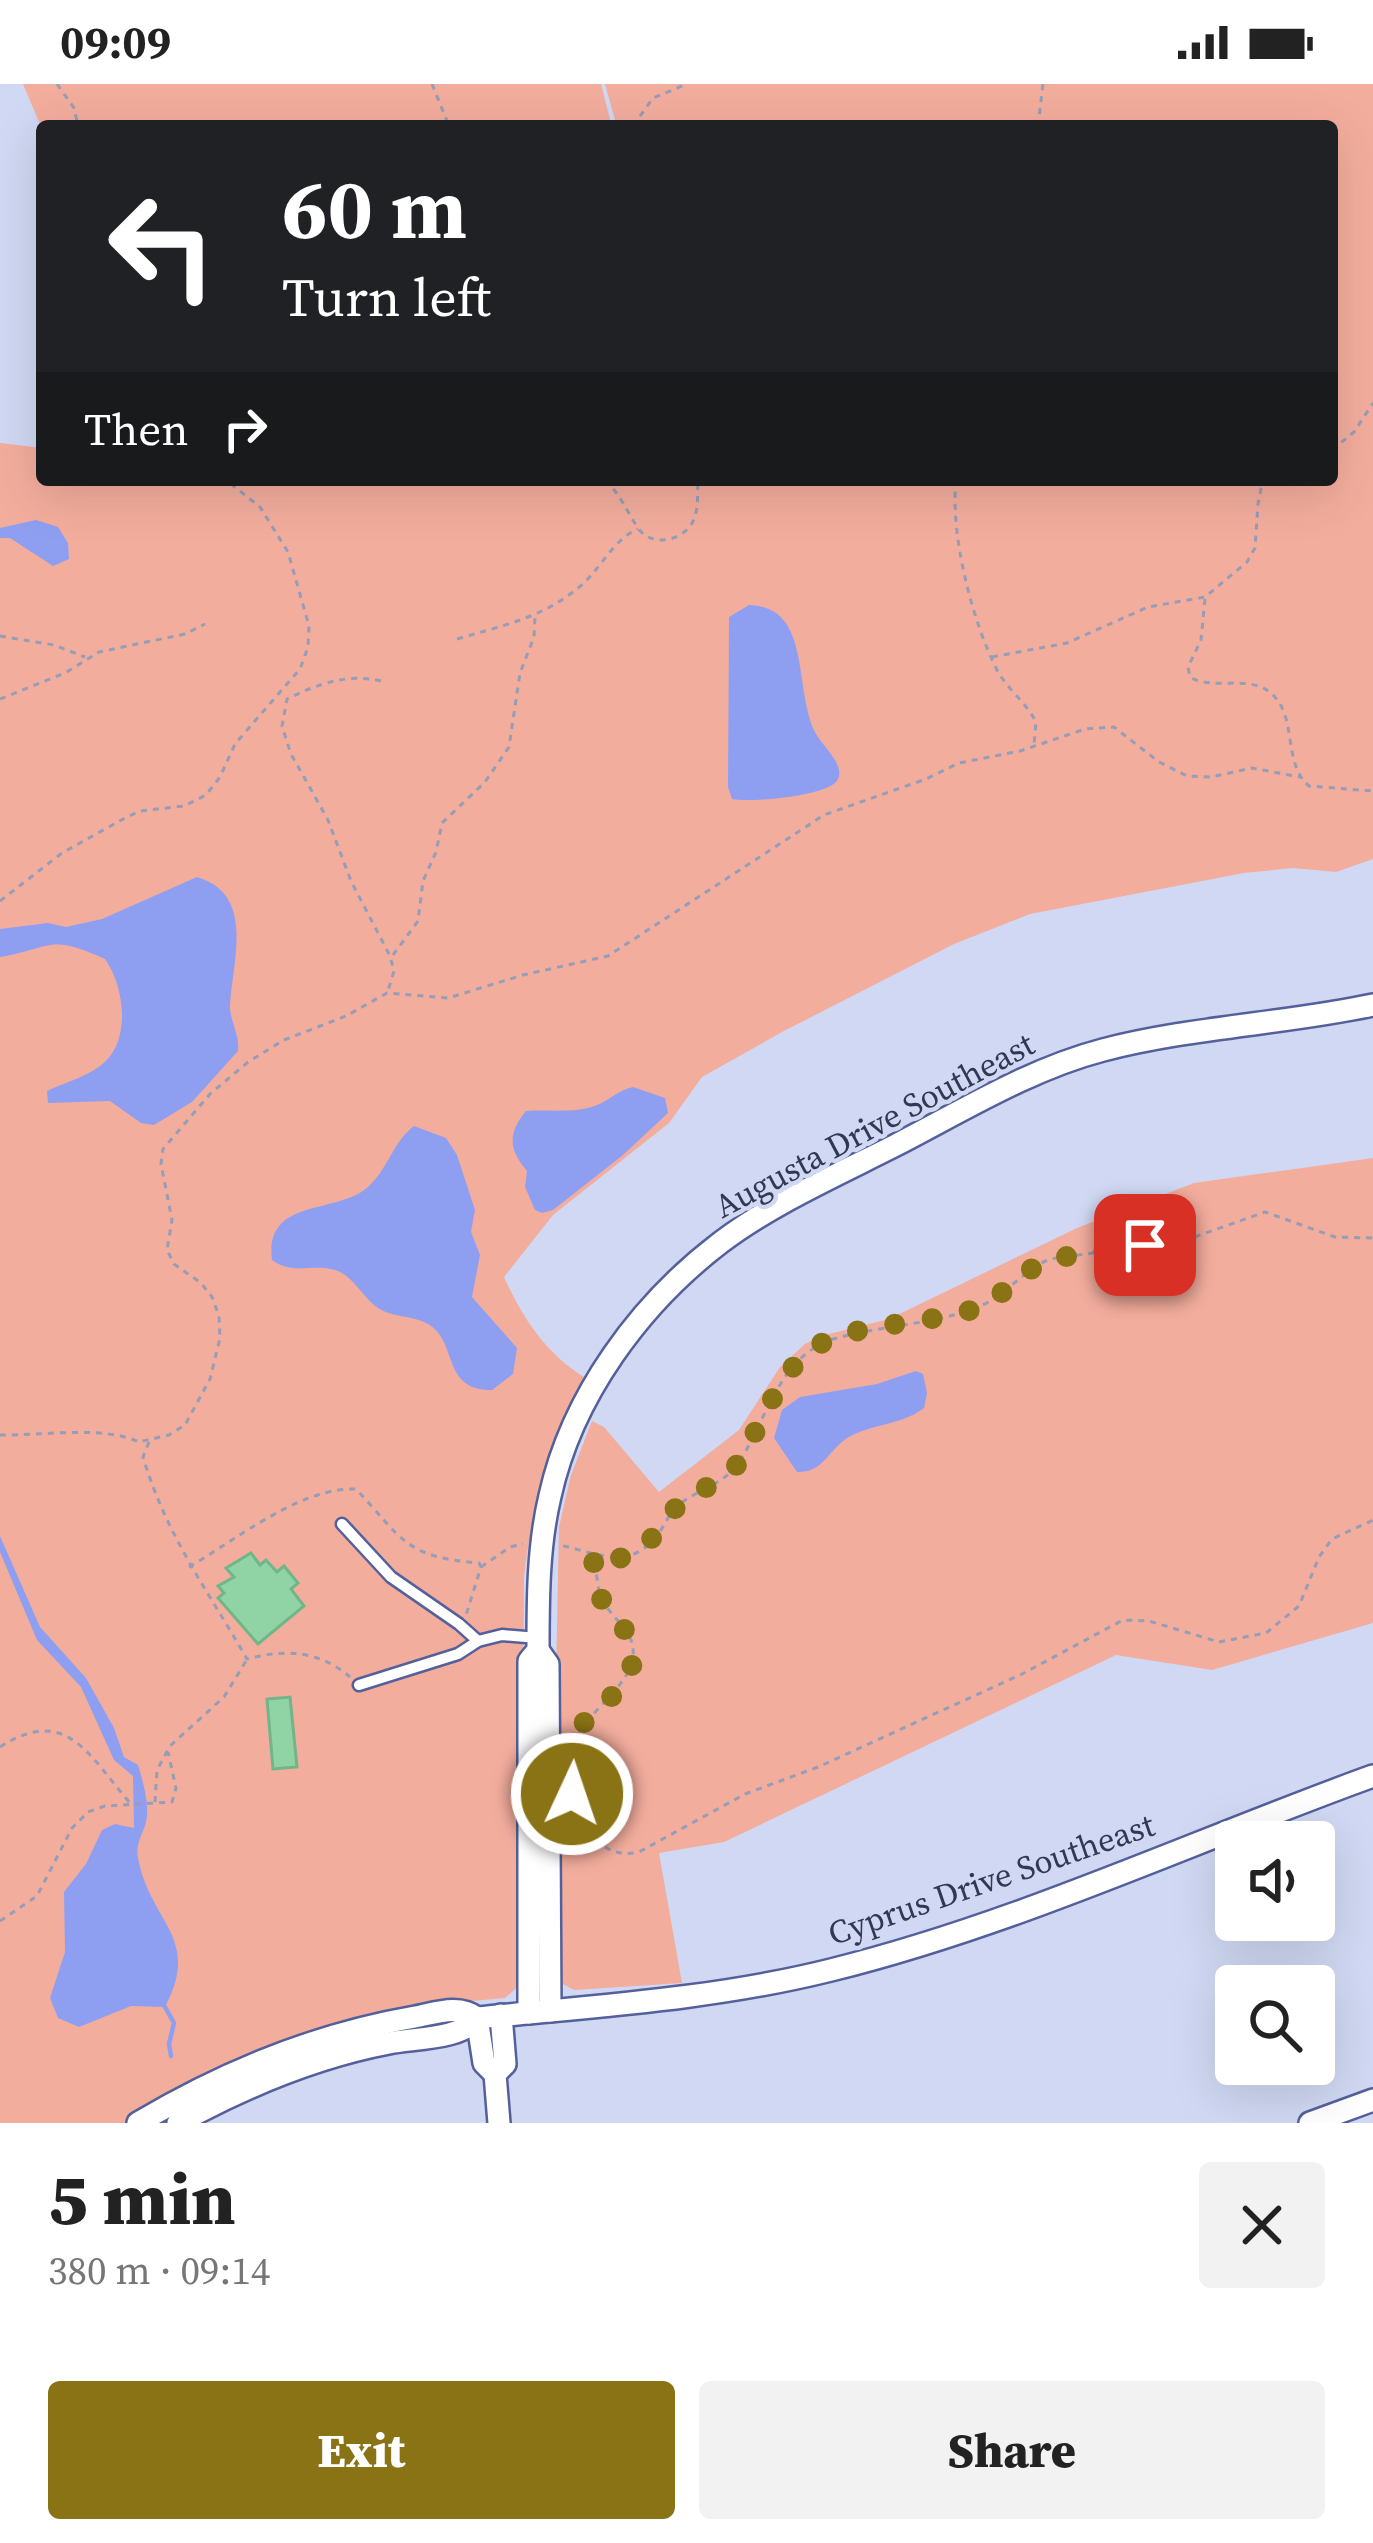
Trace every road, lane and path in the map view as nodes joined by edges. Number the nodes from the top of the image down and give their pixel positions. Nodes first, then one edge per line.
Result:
1 (57, 84) edge
2 (432, 84) edge
3 (687, 84) edge
4 (1043, 84) edge
5 (77, 120) edge
6 (447, 120) edge
7 (637, 120) edge
8 (1039, 120) edge
9 (1373, 403) edge
10 (1338, 445) edge
11 (234, 486) edge
12 (610, 486) edge
13 (697, 486) edge
14 (956, 486) edge
15 (1264, 486) edge
16 (638, 529) junction
17 (1205, 598) junction
18 (535, 616) junction
19 (205, 624) dead end
20 (0, 636) edge
21 (457, 639) dead end
22 (992, 657) junction
23 (88, 658) junction
24 (381, 681) dead end
25 (282, 693) junction
26 (0, 699) edge
27 (287, 699) junction
28 (1034, 745) junction
29 (1300, 777) junction
30 (1373, 790) edge
31 (0, 901) edge
32 (390, 956) junction
33 (387, 993) junction
34 (1373, 1005) edge
35 (1373, 1238) edge
36 (0, 1436) edge
37 (150, 1441) junction
38 (1373, 1520) edge
39 (342, 1524) dead end
40 (542, 1544) junction
41 (591, 1555) junction
42 (482, 1567) dead end
43 (478, 1641) junction
44 (538, 1644) junction
45 (247, 1659) junction
46 (359, 1685) joint
47 (0, 1747) edge
48 (168, 1752) junction
49 (566, 1766) dead end
50 (567, 1774) dead end
51 (1373, 1776) edge
52 (131, 1804) junction
53 (153, 1805) junction
54 (0, 1921) edge
55 (539, 2012) junction
56 (501, 2015) junction
57 (477, 2018) junction
58 (495, 2074) junction
59 (1373, 2100) edge
60 (138, 2123) edge
61 (178, 2123) edge
62 (500, 2123) edge
63 (1310, 2123) edge

1 - 5 path
2 - 6 path
3 - 7 path
4 - 8 path
9 - 10 path
11 - 25 path
12 - 16 path
13 - 16 path
14 - 22 path
15 - 17 path
16 - 18 path
17 - 22 path
17 - 29 path
18 - 21 path
18 - 32 path
19 - 23 path
20 - 23 path
22 - 28 path
23 - 26 path
24 - 27 path
25 - 27 path
25 - 31 path
27 - 32 path
28 - 29 path
28 - 33 path
29 - 30 path
32 - 33 path
33 - 37 path
34 - 40 street, Augusta Drive Southeast
35 - 41 path
36 - 37 path
37 - 45 path
38 - 50 path
39 - 43 lane
40 - 41 path
40 - 42 path
40 - 44 street, Augusta Drive Southeast
41 - 49 path
43 - 44 lane
43 - 46 lane
44 - 55 street, Augusta Drive Southeast
45 - 46 path
45 - 48 path
47 - 52 path
48 - 53 path
48 - 53 path
51 - 55 street, Cyprus Drive Southeast
52 - 53 path
52 - 54 path
55 - 56 street, Cyprus Drive Southeast
56 - 57 street, Cyprus Drive Southeast
56 - 58 street
57 - 58 street
57 - 60 street
57 - 61 street
58 - 62 street
59 - 63 street

